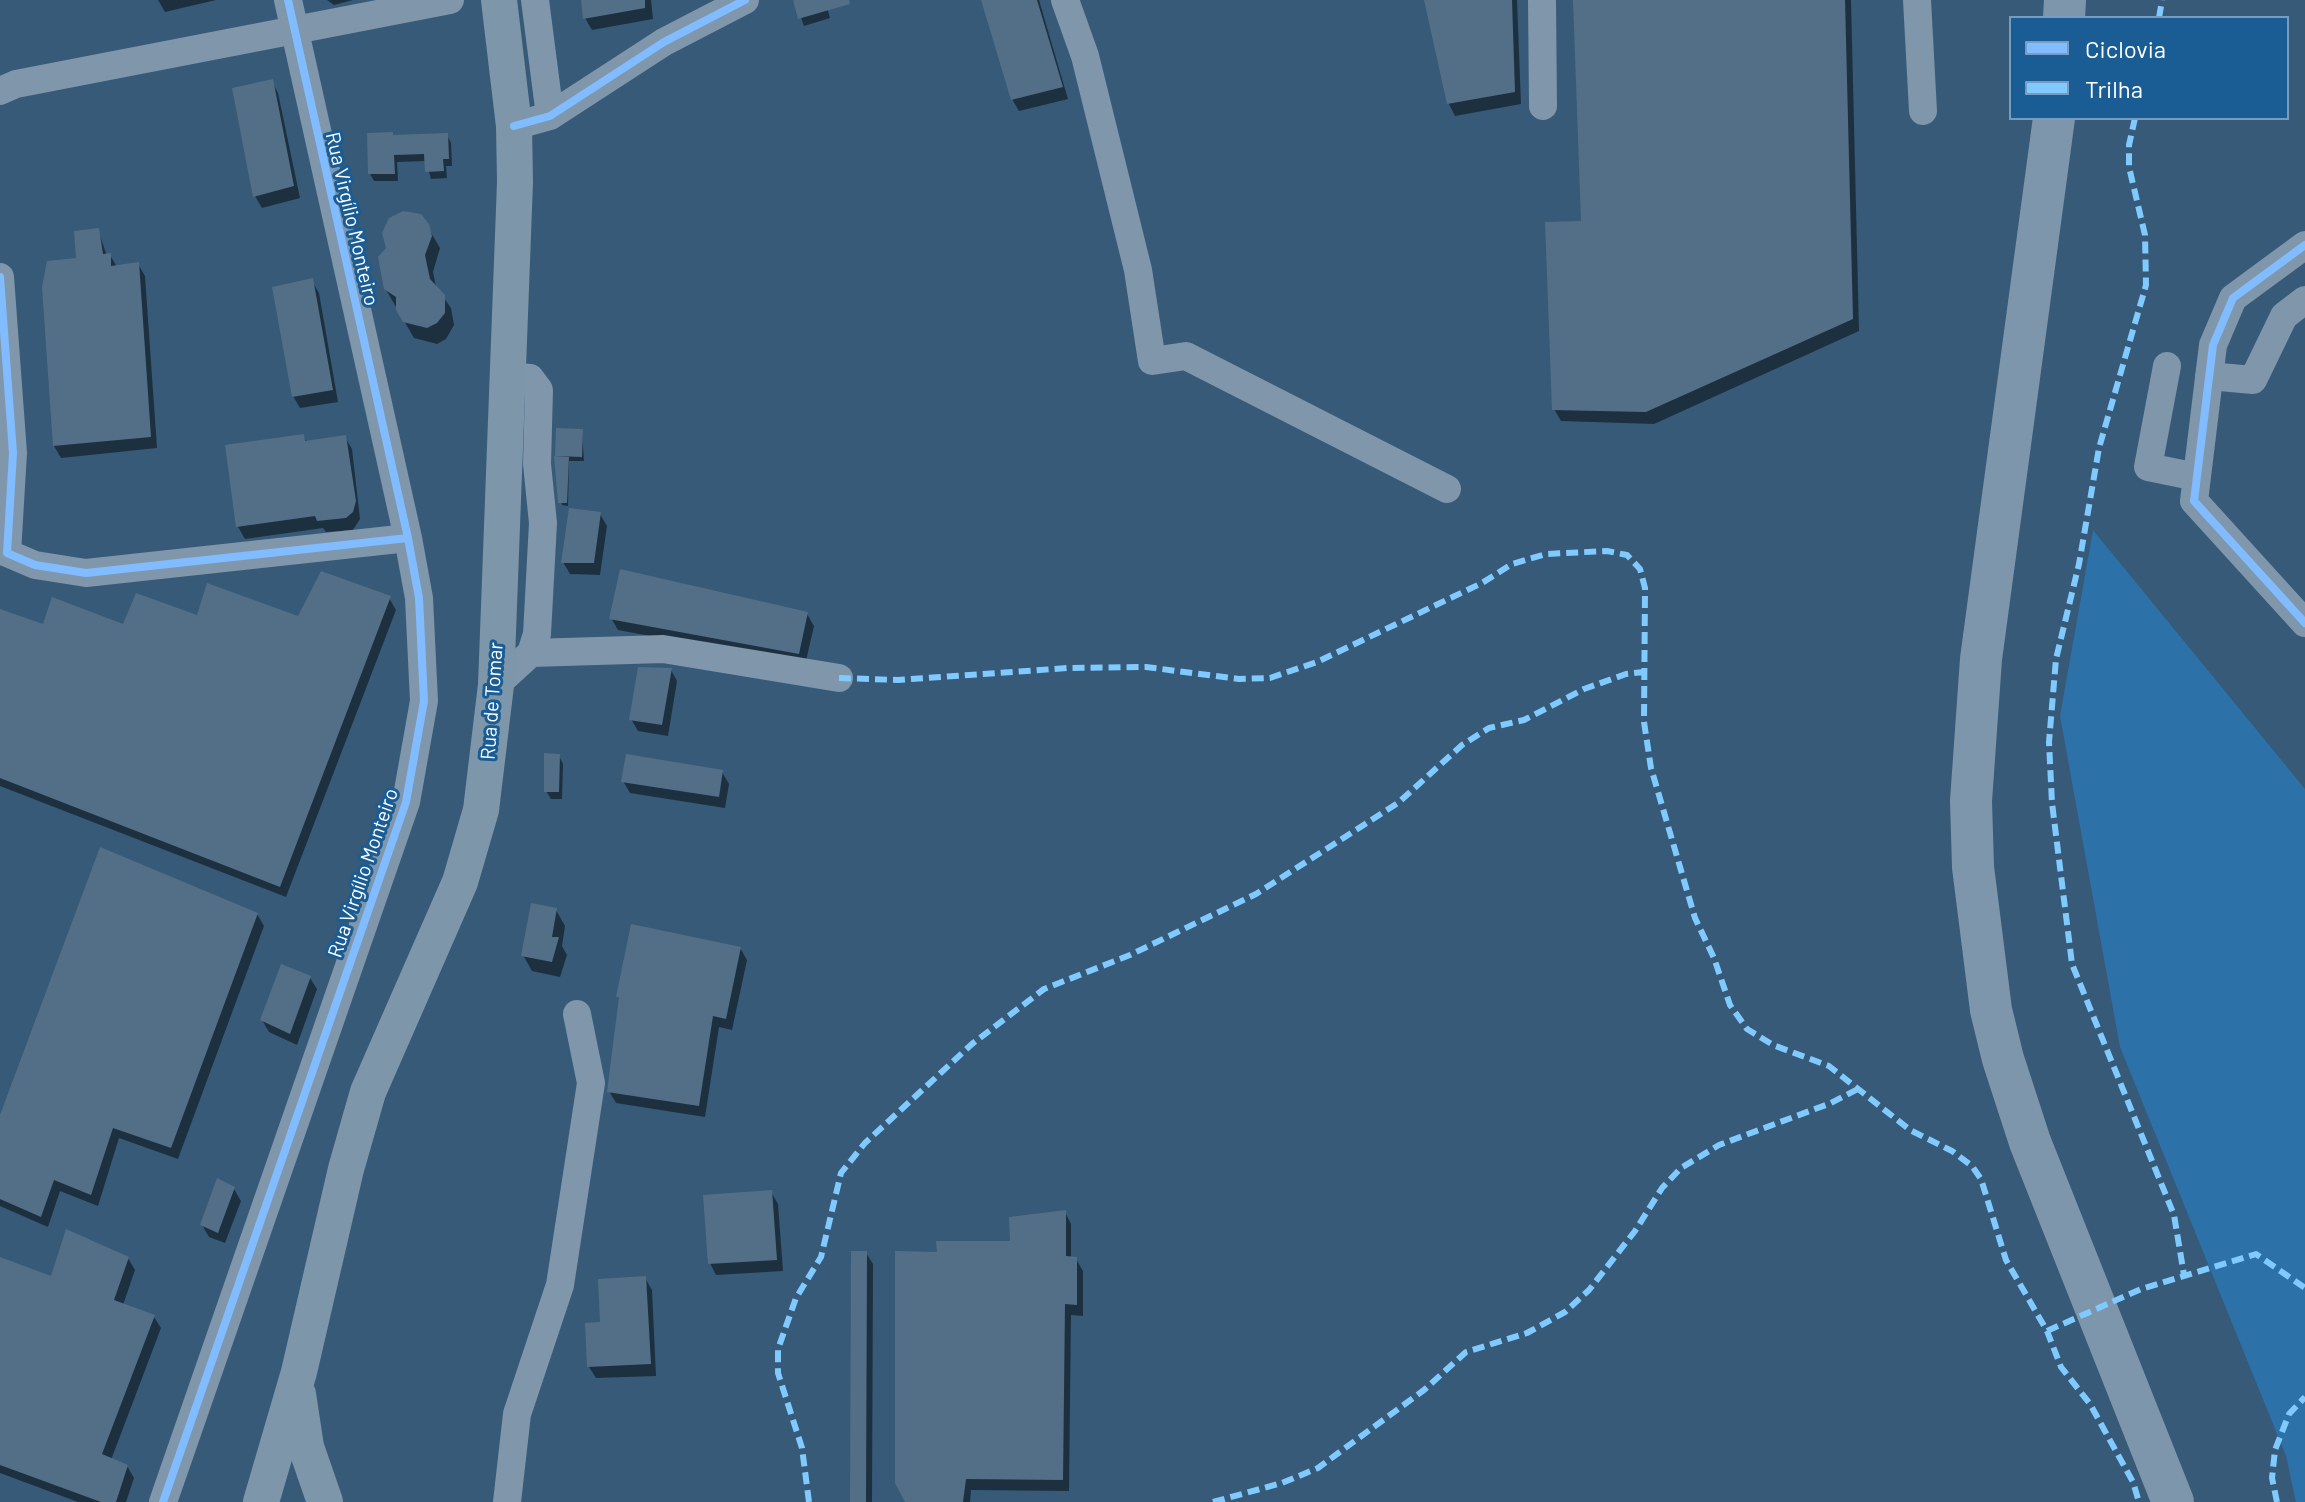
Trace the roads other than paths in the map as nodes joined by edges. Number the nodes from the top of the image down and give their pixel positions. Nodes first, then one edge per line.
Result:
1 (288, 0) edge
2 (450, 0) edge
3 (499, 0) edge
4 (535, 0) edge
5 (745, 0) edge
6 (1065, 0) edge
7 (1542, 0) edge
8 (1917, 0) edge
9 (293, 28) junction
10 (0, 91) edge
11 (1543, 106) dead end
12 (1923, 111) dead end
13 (550, 116) junction
14 (2054, 120) edge
15 (2080, 120) edge
16 (514, 126) junction
17 (2305, 245) edge
18 (0, 277) edge
19 (2305, 300) edge
20 (2167, 366) dead end
21 (506, 376) junction
22 (2209, 376) junction
23 (2197, 477) junction
24 (1447, 489) dead end
25 (408, 538) junction
26 (3, 555) edge
27 (2305, 623) edge
28 (531, 653) junction
29 (839, 678) dead end
30 (496, 685) junction
31 (577, 1014) dead end
32 (299, 1372) junction
33 (163, 1502) edge
34 (261, 1502) edge
35 (283, 1502) edge
36 (303, 1502) edge
37 (325, 1502) edge
38 (507, 1502) edge
39 (2173, 1502) edge
40 (2200, 1502) edge

1 - 9 street, Rua Virgílio Monteiro
2 - 9 street
3 - 16 main road, Rua de Tomar
4 - 13 street
5 - 13 street
6 - 24 street
7 - 11 street
8 - 12 street
9 - 10 street
9 - 25 street, Rua Virgílio Monteiro
13 - 16 street
14 - 39 highway
15 - 40 highway
16 - 21 main road, Rua de Tomar
17 - 22 street
18 - 26 street
19 - 22 street
20 - 23 street
21 - 28 street
21 - 30 main road, Rua de Tomar
22 - 23 street
23 - 27 street
25 - 26 street
25 - 33 street, Rua Virgílio Monteiro
28 - 29 street
28 - 30 street
30 - 32 main road, Rua de Tomar
31 - 38 street
32 - 34 main road, Rua de Tomar
32 - 37 main road, Rua de Tomar
35 - 36 main road

